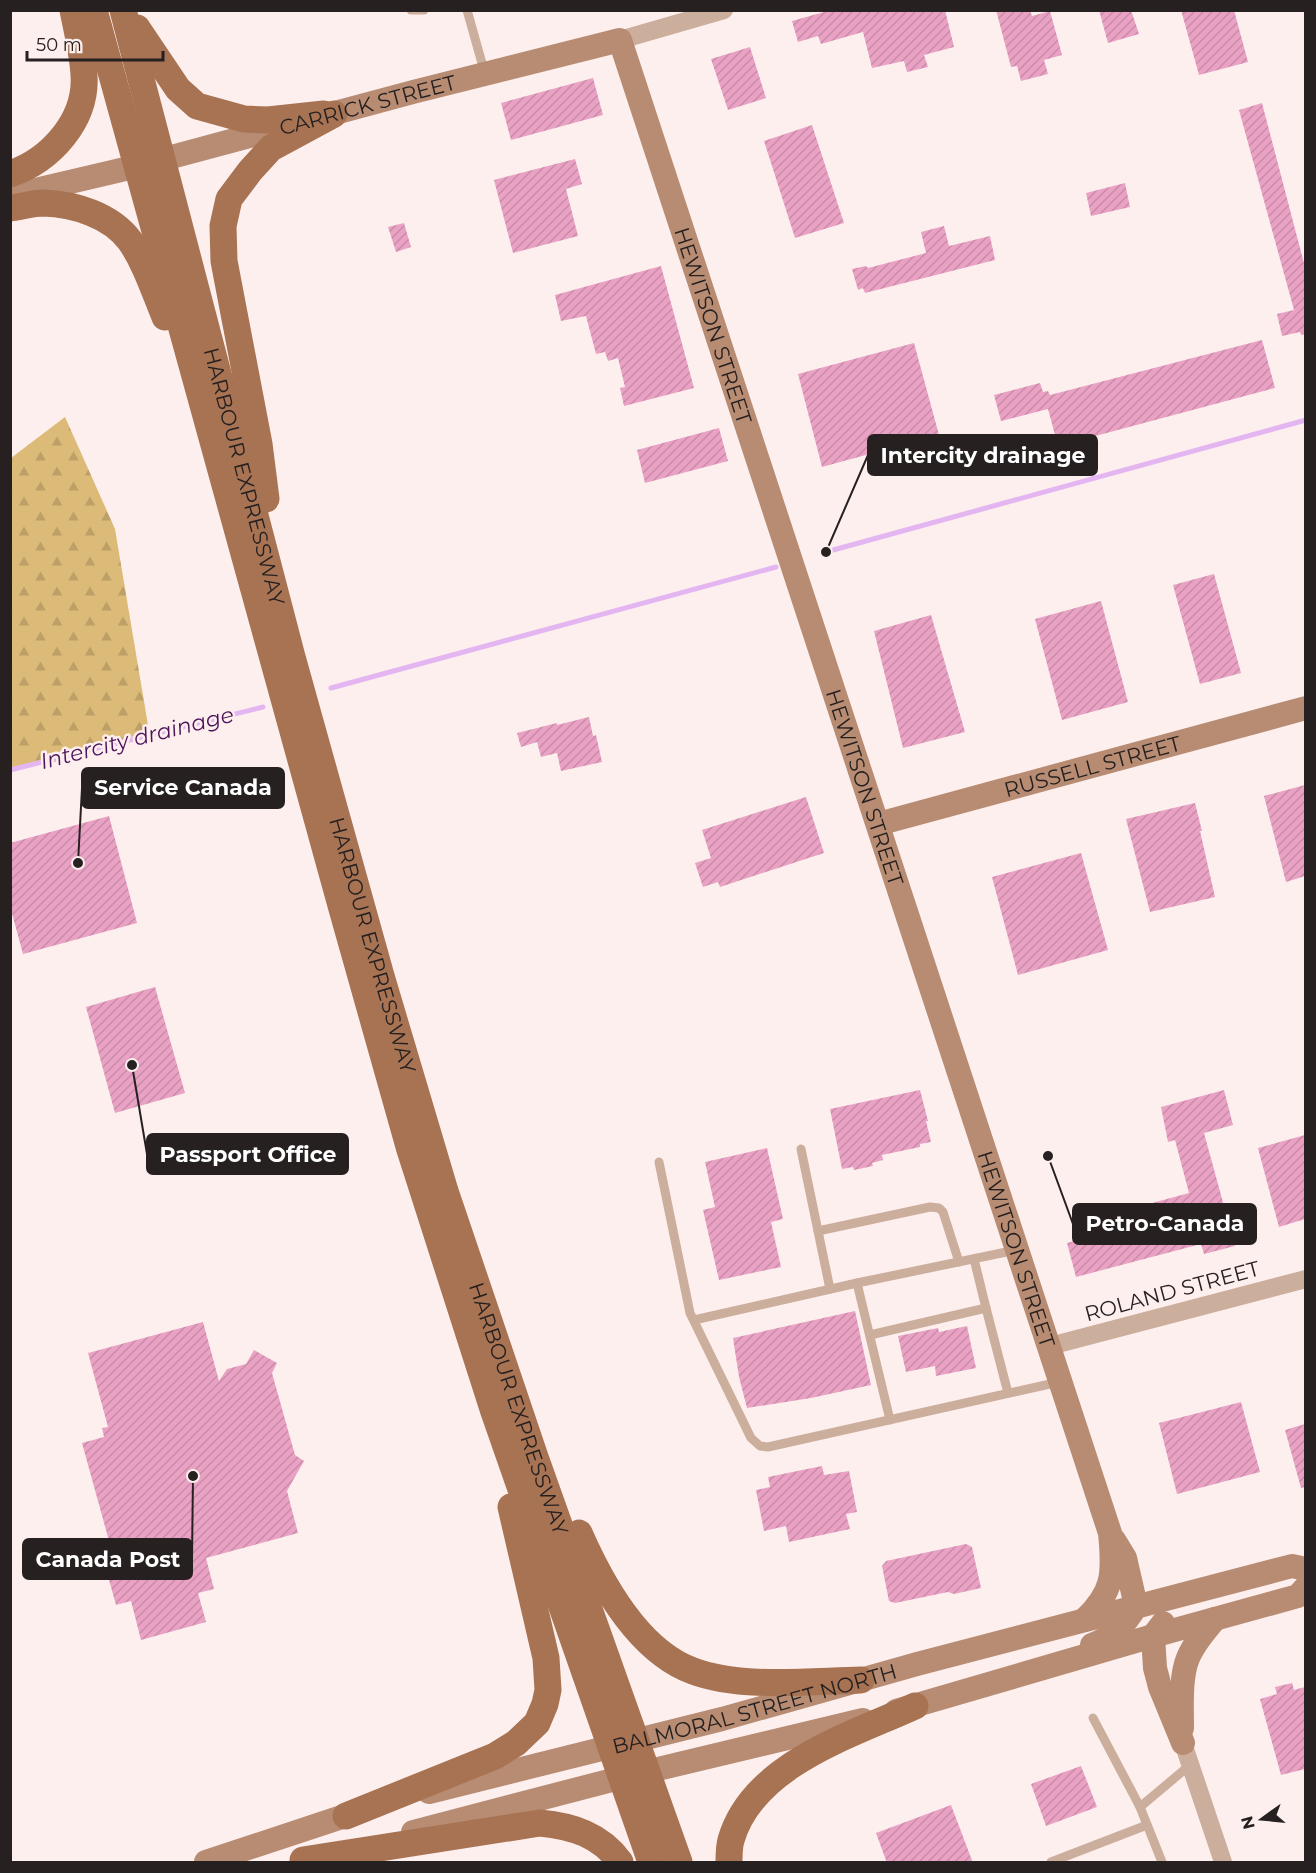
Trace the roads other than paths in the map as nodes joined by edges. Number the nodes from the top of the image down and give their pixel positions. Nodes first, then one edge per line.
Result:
1 (73, 10) edge
2 (94, 10) edge
3 (125, 10) edge
4 (411, 10) edge
5 (424, 10) edge
6 (467, 10) edge
7 (723, 10) edge
8 (620, 40) junction
9 (485, 74) junction
10 (334, 114) junction
11 (151, 163) junction
12 (10, 174) edge
13 (10, 196) edge
14 (10, 208) edge
15 (218, 456) junction
16 (285, 631) junction
17 (1305, 708) edge
18 (878, 824) junction
19 (801, 1149) dead end
20 (659, 1162) dead end
21 (818, 1231) junction
22 (1018, 1249) junction
23 (974, 1259) junction
24 (959, 1262) junction
25 (1305, 1279) edge
26 (857, 1283) junction
27 (830, 1289) junction
28 (986, 1308) junction
29 (694, 1320) junction
30 (469, 1334) junction
31 (870, 1335) junction
32 (1050, 1346) junction
33 (508, 1378) junction
34 (1061, 1382) junction
35 (1008, 1393) junction
36 (890, 1420) junction
37 (1110, 1533) junction
38 (1305, 1569) edge
39 (1305, 1575) edge
40 (1305, 1587) edge
41 (1136, 1606) junction
42 (1215, 1619) junction
43 (1083, 1620) junction
44 (1153, 1636) junction
45 (861, 1680) junction
46 (974, 1689) junction
47 (915, 1706) junction
48 (1094, 1718) dead end
49 (623, 1744) junction
50 (1186, 1754) junction
51 (647, 1772) junction
52 (620, 1778) junction
53 (1140, 1808) junction
54 (346, 1816) junction
55 (1147, 1825) junction
56 (298, 1862) edge
57 (206, 1863) edge
58 (620, 1863) edge
59 (651, 1863) edge
60 (679, 1863) edge
61 (729, 1863) edge
62 (1051, 1863) edge
63 (1162, 1863) edge
64 (1223, 1863) edge

1 - 12 main road
2 - 11 main road, HARBOUR EXPRESSWAY
3 - 10 main road
3 - 11 main road, HARBOUR EXPRESSWAY
4 - 5 lane
6 - 9 lane
7 - 8 street, CARRICK STREET
8 - 9 main road, CARRICK STREET
8 - 18 main road, HEWITSON STREET
9 - 10 main road, CARRICK STREET
10 - 11 main road, CARRICK STREET
10 - 16 main road
11 - 13 main road, CARRICK STREET
11 - 15 main road, HARBOUR EXPRESSWAY
11 - 16 main road, HARBOUR EXPRESSWAY
14 - 15 main road
15 - 30 main road, HARBOUR EXPRESSWAY
16 - 33 main road, HARBOUR EXPRESSWAY
17 - 18 main road, RUSSELL STREET
18 - 22 main road, HEWITSON STREET
19 - 21 lane
20 - 29 lane
21 - 24 lane
21 - 27 lane
22 - 23 lane
22 - 32 main road, HEWITSON STREET
23 - 24 lane
23 - 28 lane
24 - 26 lane
25 - 32 street, ROLAND STREET
26 - 27 lane
26 - 31 lane
27 - 29 lane
28 - 31 lane
28 - 35 lane
29 - 36 lane
30 - 49 main road, HARBOUR EXPRESSWAY
30 - 54 main road
31 - 36 lane
32 - 34 main road, HEWITSON STREET
33 - 45 main road
33 - 49 main road, HARBOUR EXPRESSWAY
34 - 35 lane
34 - 37 main road, HEWITSON STREET
35 - 36 lane
37 - 41 main road
37 - 43 main road
38 - 41 main road, BALMORAL STREET NORTH
39 - 44 main road
40 - 42 main road, BALMORAL STREET NORTH
41 - 43 main road, BALMORAL STREET NORTH
41 - 46 main road
42 - 44 main road, BALMORAL STREET NORTH
42 - 50 main road
43 - 45 main road, BALMORAL STREET NORTH
44 - 46 main road, BALMORAL STREET NORTH
44 - 50 main road
45 - 49 main road, BALMORAL STREET NORTH
46 - 47 main road, BALMORAL STREET NORTH
47 - 51 main road, BALMORAL STREET NORTH
47 - 61 main road
48 - 53 lane
49 - 51 main road, HARBOUR EXPRESSWAY
49 - 52 main road, HARBOUR EXPRESSWAY
49 - 54 main road, BALMORAL STREET NORTH
50 - 53 lane
50 - 64 street
51 - 52 main road, BALMORAL STREET NORTH
51 - 60 main road, HARBOUR EXPRESSWAY
52 - 56 main road, BALMORAL STREET NORTH
52 - 59 main road, HARBOUR EXPRESSWAY
53 - 55 lane
54 - 57 main road, BALMORAL STREET NORTH
55 - 62 lane
55 - 63 lane
56 - 58 main road

